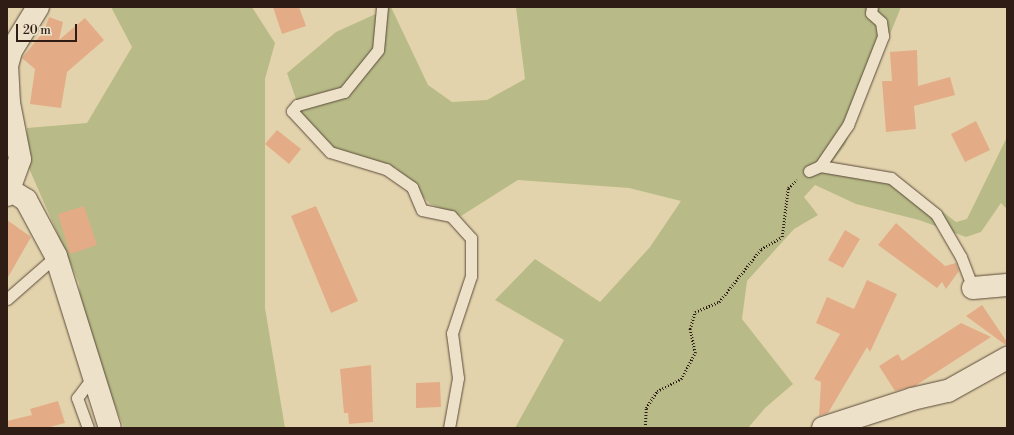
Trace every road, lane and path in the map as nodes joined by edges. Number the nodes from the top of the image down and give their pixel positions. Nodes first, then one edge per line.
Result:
1 (38, 7) edge
2 (382, 7) edge
3 (872, 7) edge
4 (7, 66) edge
5 (820, 166) junction
6 (809, 171) joint
7 (8, 192) edge
8 (56, 256) junction
9 (1007, 285) edge
10 (973, 288) joint
11 (7, 299) edge
12 (1007, 358) edge
13 (93, 377) junction
14 (88, 428) edge
15 (110, 428) edge
16 (449, 428) edge
17 (645, 428) edge
18 (823, 428) edge

1 - 4 street
2 - 16 lane
3 - 5 lane
4 - 7 street
5 - 6 lane
5 - 10 lane
6 - 17 path
7 - 8 street
8 - 11 lane
8 - 13 street
9 - 10 street
12 - 18 street
13 - 14 lane
13 - 15 street

